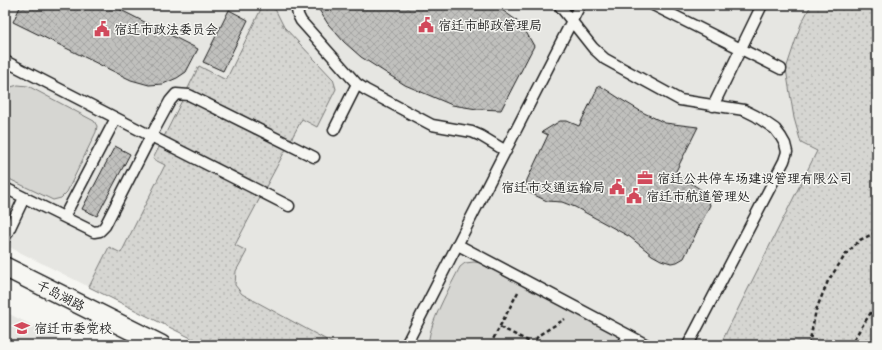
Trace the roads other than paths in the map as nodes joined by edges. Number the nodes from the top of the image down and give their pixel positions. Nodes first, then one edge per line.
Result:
1 (296, 5) edge
2 (559, 5) edge
3 (580, 5) edge
4 (653, 5) edge
5 (762, 5) edge
6 (572, 22) junction
7 (741, 49) junction
8 (6, 65) edge
9 (782, 69) dead end
10 (357, 84) junction
11 (713, 106) junction
12 (116, 118) junction
13 (334, 130) dead end
14 (151, 136) junction
15 (506, 151) junction
16 (314, 157) dead end
17 (5, 188) edge
18 (24, 198) junction
19 (289, 206) dead end
20 (64, 217) junction
21 (5, 238) edge
22 (458, 245) junction
23 (5, 267) edge
24 (628, 335) junction
25 (161, 345) edge
26 (406, 345) edge
27 (622, 345) edge
28 (647, 345) edge
29 (688, 345) edge

1 - 10 lane
2 - 6 lane
3 - 6 lane
4 - 7 lane
5 - 7 lane
6 - 11 lane
6 - 15 lane
7 - 9 lane
7 - 11 lane
8 - 12 lane
10 - 13 lane
10 - 15 lane
11 - 29 lane
12 - 14 lane
12 - 20 lane
14 - 16 lane
14 - 19 lane
14 - 20 lane
15 - 22 lane
17 - 18 lane
18 - 20 lane
18 - 21 lane
22 - 24 lane
22 - 26 lane
23 - 25 street, 千岛湖路
24 - 27 lane
24 - 28 lane

